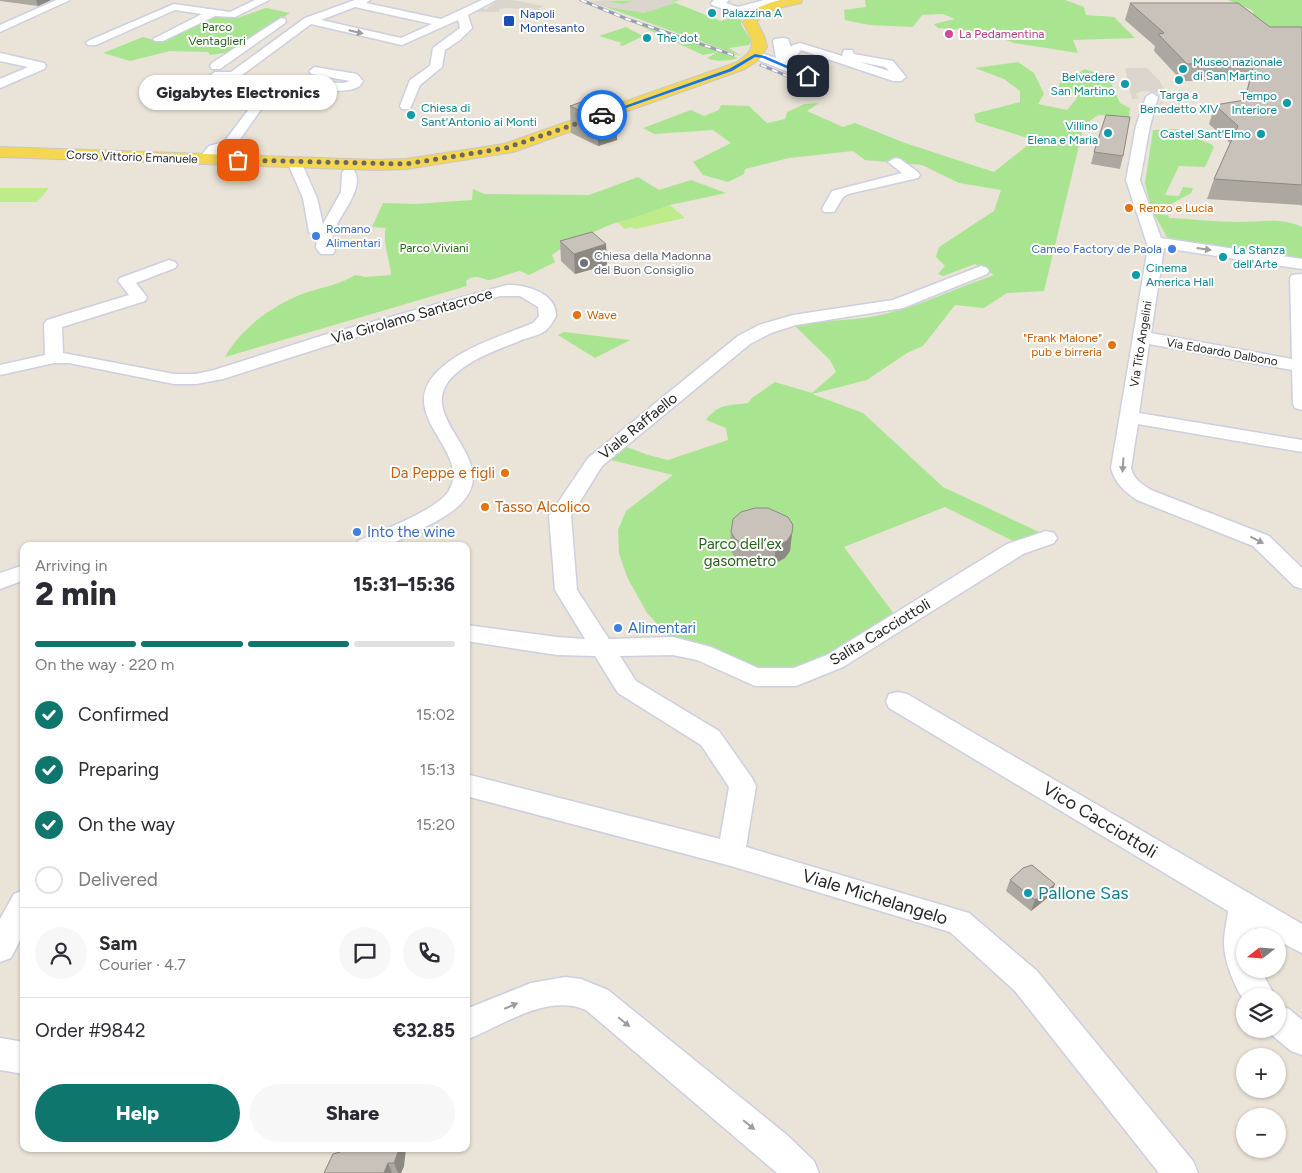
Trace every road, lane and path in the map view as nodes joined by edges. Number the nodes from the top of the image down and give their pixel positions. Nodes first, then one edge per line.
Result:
1 (65, 0) edge
2 (264, 0) edge
3 (491, 0) edge
4 (724, 0) edge
5 (776, 0) edge
6 (796, 0) edge
7 (359, 2) edge
8 (180, 4) edge
9 (327, 4) dead end
10 (343, 8) junction
11 (213, 13) junction
12 (463, 15) junction
13 (310, 20) junction
14 (443, 22) junction
15 (0, 29) edge
16 (159, 39) dead end
17 (92, 43) dead end
18 (848, 52) dead end
19 (755, 55) junction
20 (0, 57) edge
21 (201, 66) dead end
22 (245, 67) junction
23 (315, 70) dead end
24 (216, 71) junction
25 (0, 84) edge
26 (1152, 97) dead end
27 (406, 106) dead end
28 (0, 152) edge
29 (205, 159) junction
30 (299, 162) junction
31 (895, 162) dead end
32 (349, 173) dead end
33 (830, 210) dead end
34 (324, 234) junction
35 (1156, 242) junction
36 (327, 251) dead end
37 (169, 265) dead end
38 (981, 271) dead end
39 (1300, 271) edge
40 (1142, 337) junction
41 (54, 358) junction
42 (1301, 366) edge
43 (0, 370) edge
44 (1302, 404) edge
45 (1130, 417) junction
46 (1302, 446) edge
47 (1046, 538) dead end
48 (374, 542) edge
49 (20, 574) edge
50 (0, 581) edge
51 (1302, 581) edge
52 (470, 633) edge
53 (602, 648) junction
54 (898, 701) dead end
55 (470, 786) edge
56 (731, 854) junction
57 (1243, 906) junction
58 (20, 910) edge
59 (1241, 928) edge
60 (1302, 940) edge
61 (0, 948) edge
62 (470, 1023) edge
63 (1286, 1027) edge
64 (1302, 1040) edge
65 (0, 1054) edge
66 (20, 1057) edge
67 (802, 1173) edge
68 (1181, 1173) edge

1 - 15 street
2 - 11 street
3 - 12 street
4 - 5 street
6 - 19 main road
7 - 10 street
7 - 14 street
8 - 11 street
8 - 17 street
9 - 10 street
10 - 13 street
11 - 16 street
12 - 14 street
12 - 27 street
13 -> 14 street
13 - 22 street
13 - 24 street
18 - 19 street
19 - 30 main road, Corso Vittorio Emanuele
20 - 25 street
21 - 24 street
22 - 24 street
22 - 24 street
23 - 29 street
26 - 35 street
28 - 29 main road, Corso Vittorio Emanuele
29 - 30 main road, Corso Vittorio Emanuele
30 - 34 street
31 - 33 street
32 - 34 street
34 - 36 street
35 -> 39 street
35 - 40 street, Via Tito Angelini
37 - 41 street
38 - 53 street, Viale Raffaello
39 - 42 street
40 - 42 street, Via Edoardo Dalbono
40 - 45 street, Via Tito Angelini
41 - 43 street, Via Girolamo Santacroce
41 - 48 street, Via Girolamo Santacroce
42 - 44 street
45 - 46 street
45 -> 51 street, Via Tito Angelini
47 - 53 street, Salita Cacciottoli
49 - 50 street
52 - 53 street, Salita Cacciottoli
53 - 56 street, Viale Raffaello
54 - 57 street, Vico Cacciottoli
55 - 56 street, Viale Michelangelo
56 - 68 street, Viale Michelangelo
57 - 59 street
57 - 60 street, Vico Cacciottoli
58 - 61 street
62 -> 67 street
63 - 64 street
65 - 66 street

